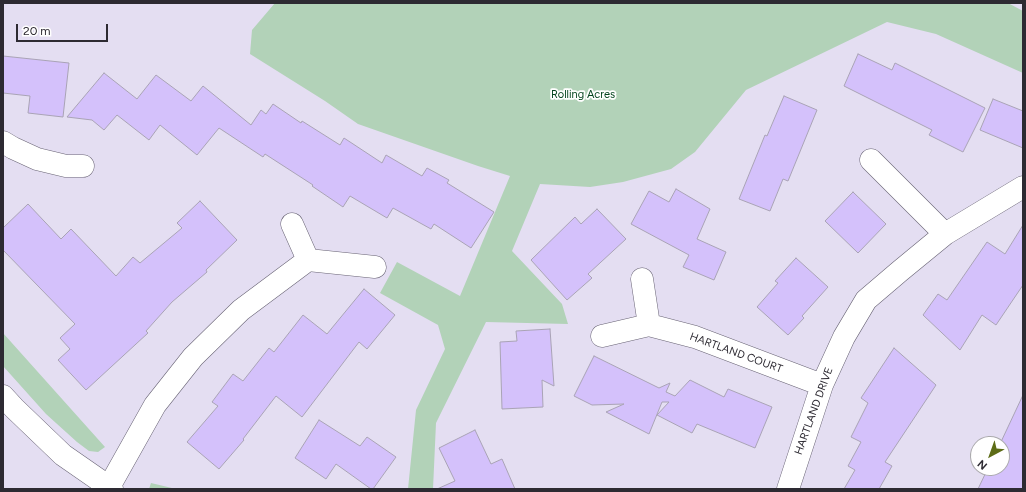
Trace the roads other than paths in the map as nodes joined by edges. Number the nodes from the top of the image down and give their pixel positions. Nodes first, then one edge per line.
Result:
1 (3, 142) edge
2 (871, 160) dead end
3 (83, 166) dead end
4 (1023, 188) edge
5 (292, 224) dead end
6 (945, 234) junction
7 (308, 260) junction
8 (374, 267) dead end
9 (642, 279) dead end
10 (649, 325) junction
11 (602, 336) dead end
12 (822, 385) junction
13 (7, 408) edge
14 (110, 488) edge
15 (788, 489) edge

1 - 3 street
2 - 6 street
4 - 6 street, HARTLAND DRIVE
5 - 7 street
6 - 12 street, HARTLAND DRIVE
7 - 8 street
7 - 14 street
9 - 10 street
10 - 11 street, HARTLAND COURT
10 - 12 street, HARTLAND COURT
12 - 15 street, HARTLAND DRIVE
13 - 14 street

